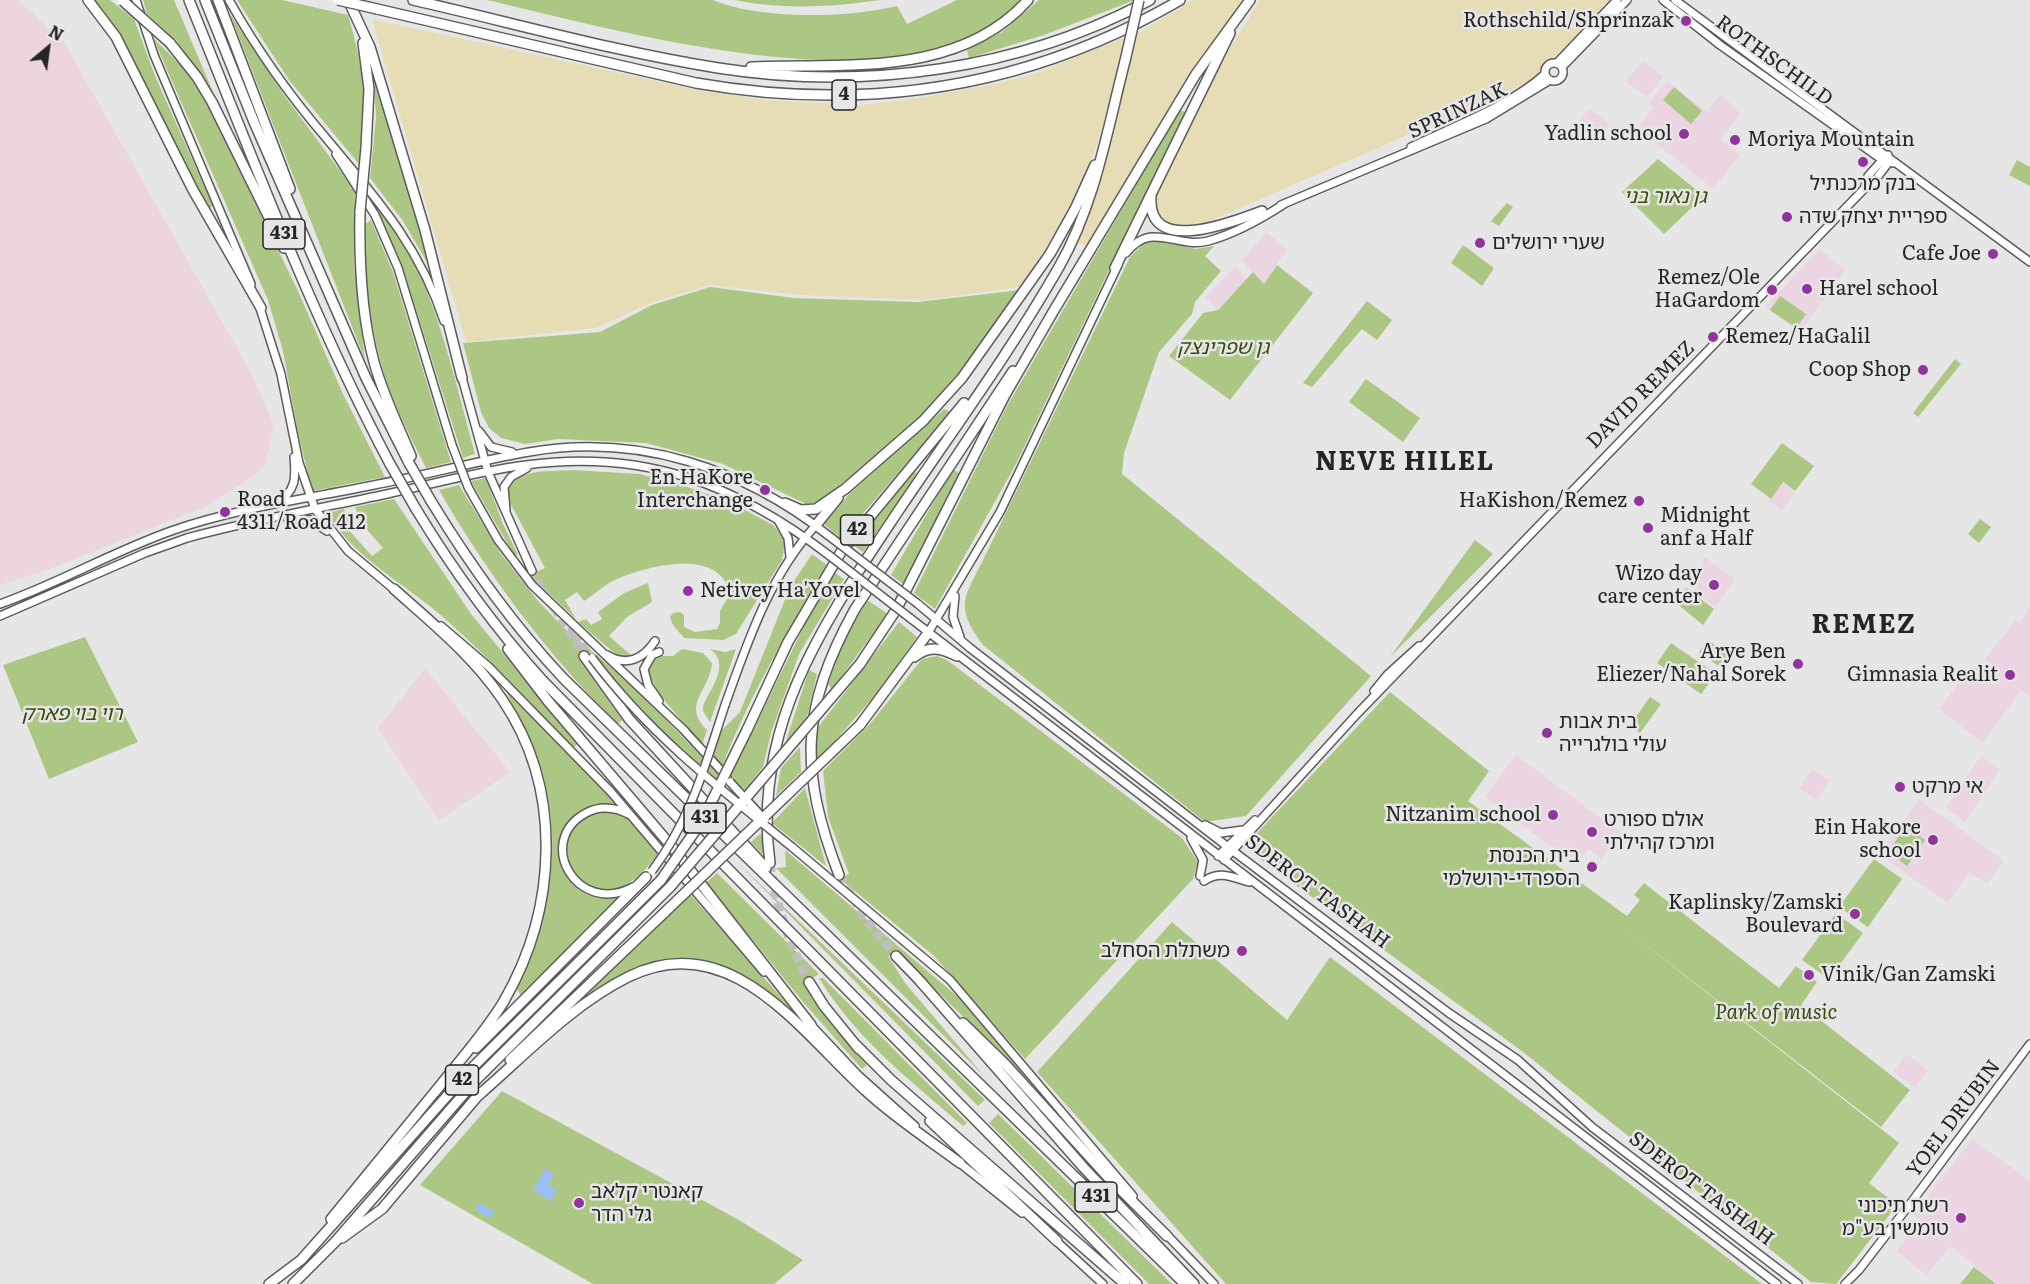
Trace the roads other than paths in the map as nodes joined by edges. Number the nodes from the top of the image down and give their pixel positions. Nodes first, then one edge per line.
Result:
1 (88, 0) edge
2 (136, 0) edge
3 (189, 0) edge
4 (205, 0) edge
5 (218, 0) edge
6 (229, 0) edge
7 (338, 0) edge
8 (413, 0) edge
9 (1028, 0) edge
10 (1139, 0) edge
11 (1150, 0) edge
12 (1180, 0) edge
13 (1628, 0) edge
14 (1663, 0) edge
15 (1675, 0) edge
16 (122, 1) edge
17 (348, 1) edge
18 (1616, 1) edge
19 (1249, 2) edge
20 (1560, 65) junction
21 (719, 68) junction
22 (1545, 74) junction
23 (1550, 80) junction
24 (1109, 125) junction
25 (325, 137) junction
26 (1886, 159) junction
27 (1376, 166) junction
28 (1154, 185) junction
29 (1284, 204) junction
30 (1262, 211) joint
31 (312, 253) junction
32 (2030, 262) edge
33 (1115, 268) junction
34 (261, 308) junction
35 (1053, 312) junction
36 (335, 354) junction
37 (1003, 355) junction
38 (462, 378) junction
39 (474, 421) junction
40 (292, 427) junction
41 (530, 452) junction
42 (484, 461) junction
43 (411, 462) junction
44 (541, 463) junction
45 (488, 472) junction
46 (845, 489) junction
47 (310, 498) junction
48 (785, 503) junction
49 (268, 507) junction
50 (315, 509) junction
51 (774, 516) junction
52 (270, 519) junction
53 (816, 525) junction
54 (513, 533) junction
55 (805, 537) junction
56 (341, 543) junction
57 (440, 548) junction
58 (788, 563) junction
59 (532, 572) tunnel mouth
60 (961, 579) junction
61 (394, 589) junction
62 (0, 604) edge
63 (0, 616) edge
64 (937, 620) junction
65 (928, 633) junction
66 (585, 638) junction
67 (655, 641) dead end
68 (970, 648) junction
69 (659, 652) dead end
70 (957, 656) junction
71 (588, 657) joint
72 (900, 672) junction
73 (685, 731) junction
74 (1268, 809) junction
75 (1192, 819) junction
76 (637, 820) junction
77 (1244, 830) junction
78 (1186, 831) junction
79 (1242, 841) junction
80 (792, 848) junction
81 (1231, 848) junction
82 (1221, 858) junction
83 (770, 863) tunnel mouth
84 (1255, 866) junction
85 (649, 874) junction
86 (839, 875) tunnel mouth
87 (1254, 884) junction
88 (823, 929) junction
89 (896, 956) tunnel mouth
90 (920, 981) junction
91 (809, 982) tunnel mouth
92 (811, 1025) junction
93 (2030, 1044) edge
94 (855, 1045) junction
95 (435, 1092) junction
96 (479, 1095) junction
97 (960, 1162) junction
98 (1167, 1236) junction
99 (1057, 1241) junction
100 (335, 1242) junction
101 (1859, 1270) junction
102 (284, 1274) junction
103 (269, 1284) edge
104 (292, 1284) edge
105 (1103, 1284) edge
106 (1125, 1284) edge
107 (1137, 1284) edge
108 (1185, 1284) edge
109 (1194, 1284) edge
110 (1214, 1284) edge
111 (1777, 1284) edge
112 (1798, 1284) edge
113 (1845, 1284) edge
114 (1851, 1284) edge

1 - 34 highway
2 - 34 main road
3 - 36 highway, 431
4 - 31 highway, 431
5 - 31 highway
6 - 25 main road
7 - 12 highway, 4, bridge
8 - 21 highway, 4
9 - 21 highway
10 - 24 highway, 42, bridge
11 - 21 highway, 4
13 - 20 main road
14 - 26 main road, ROTHSCHILD
15 - 26 main road, ROTHSCHILD
16 - 36 highway, bridge
17 - 38 highway
17 - 43 highway, bridge
18 - 20 main road
19 - 28 highway
19 - 35 highway, 42
20 - 22 main road
20 - 23 main road
22 - 23 main road
22 - 27 main road, SPRINZAK
23 - 27 main road, SPRINZAK
24 - 37 highway, 42
24 - 46 highway
25 - 38 main road
25 - 66 main road, bridge
26 - 32 main road, ROTHSCHILD
26 - 74 main road, DAVID REMEZ
27 - 29 main road, SPRINZAK
28 - 30 highway
28 - 33 highway
29 - 30 main road, SPRINZAK
29 - 33 main road, SPRINZAK
31 - 43 highway, 431
33 - 60 main road
34 - 40 main road
35 - 86 highway
35 - 100 highway, 42, bridge
36 - 57 highway, 431, bridge
37 - 83 highway
37 - 102 highway, 42, bridge
38 - 39 main road
39 - 41 main road
39 - 42 main road
40 - 47 main road
40 - 49 main road
41 - 42 main road
41 - 48 main road, SDEROT TASHAH
42 - 45 main road
42 - 47 main road
43 - 88 highway, 431, bridge
44 - 45 main road, SDEROT TASHAH
44 - 51 main road, SDEROT TASHAH
44 - 54 main road
45 - 50 main road, SDEROT TASHAH
45 - 54 main road
46 - 48 highway
46 - 53 highway
47 - 49 main road
47 - 50 main road
48 - 53 main road, SDEROT TASHAH
49 - 62 main road
50 - 52 main road, SDEROT TASHAH
50 - 56 main road
51 - 55 main road, SDEROT TASHAH
51 - 58 main road
52 - 56 main road
52 - 63 main road
53 - 55 main road
53 - 64 main road, SDEROT TASHAH, bridge
54 - 59 main road
55 - 58 main road
55 - 65 main road, SDEROT TASHAH, bridge
56 - 61 main road
57 - 92 highway
57 - 107 highway, 431
58 - 85 main road, bridge
60 - 64 main road
60 - 68 main road
61 - 76 main road
61 - 95 highway
64 - 65 main road
64 - 68 main road, SDEROT TASHAH
65 - 70 main road, SDEROT TASHAH
65 - 72 highway
66 - 67 main road
66 - 73 main road
68 - 75 main road, SDEROT TASHAH
69 - 73 main road
70 - 72 highway
70 - 78 main road, SDEROT TASHAH
71 - 80 main road, bridge
71 - 88 highway
72 - 96 highway, bridge
73 - 80 main road, bridge
74 - 77 main road, DAVID REMEZ
74 - 79 main road, DAVID REMEZ
75 - 77 main road
75 - 81 main road, SDEROT TASHAH
76 - 85 main road
76 - 92 main road
77 - 81 main road, DAVID REMEZ
78 - 82 main road, SDEROT TASHAH
78 - 87 main road
79 - 81 main road, DAVID REMEZ
79 - 84 main road
80 - 98 main road
81 - 82 main road, DAVID REMEZ
81 - 84 main road, SDEROT TASHAH
82 - 87 main road, SDEROT TASHAH
84 - 112 main road, SDEROT TASHAH
85 - 95 highway
87 - 111 main road, SDEROT TASHAH
88 - 108 highway, 431
89 - 90 highway
90 - 98 highway
90 - 109 highway
91 - 94 highway
92 - 97 main road
93 - 101 main road, YOEL DRUBIN
94 - 99 highway
94 - 106 highway
95 - 102 highway
96 - 97 highway
96 - 100 highway
97 - 99 main road
98 - 110 main road
99 - 105 main road
100 - 104 highway, 42
101 - 113 main road, YOEL DRUBIN
101 - 114 main road, YOEL DRUBIN
102 - 103 highway, 42

